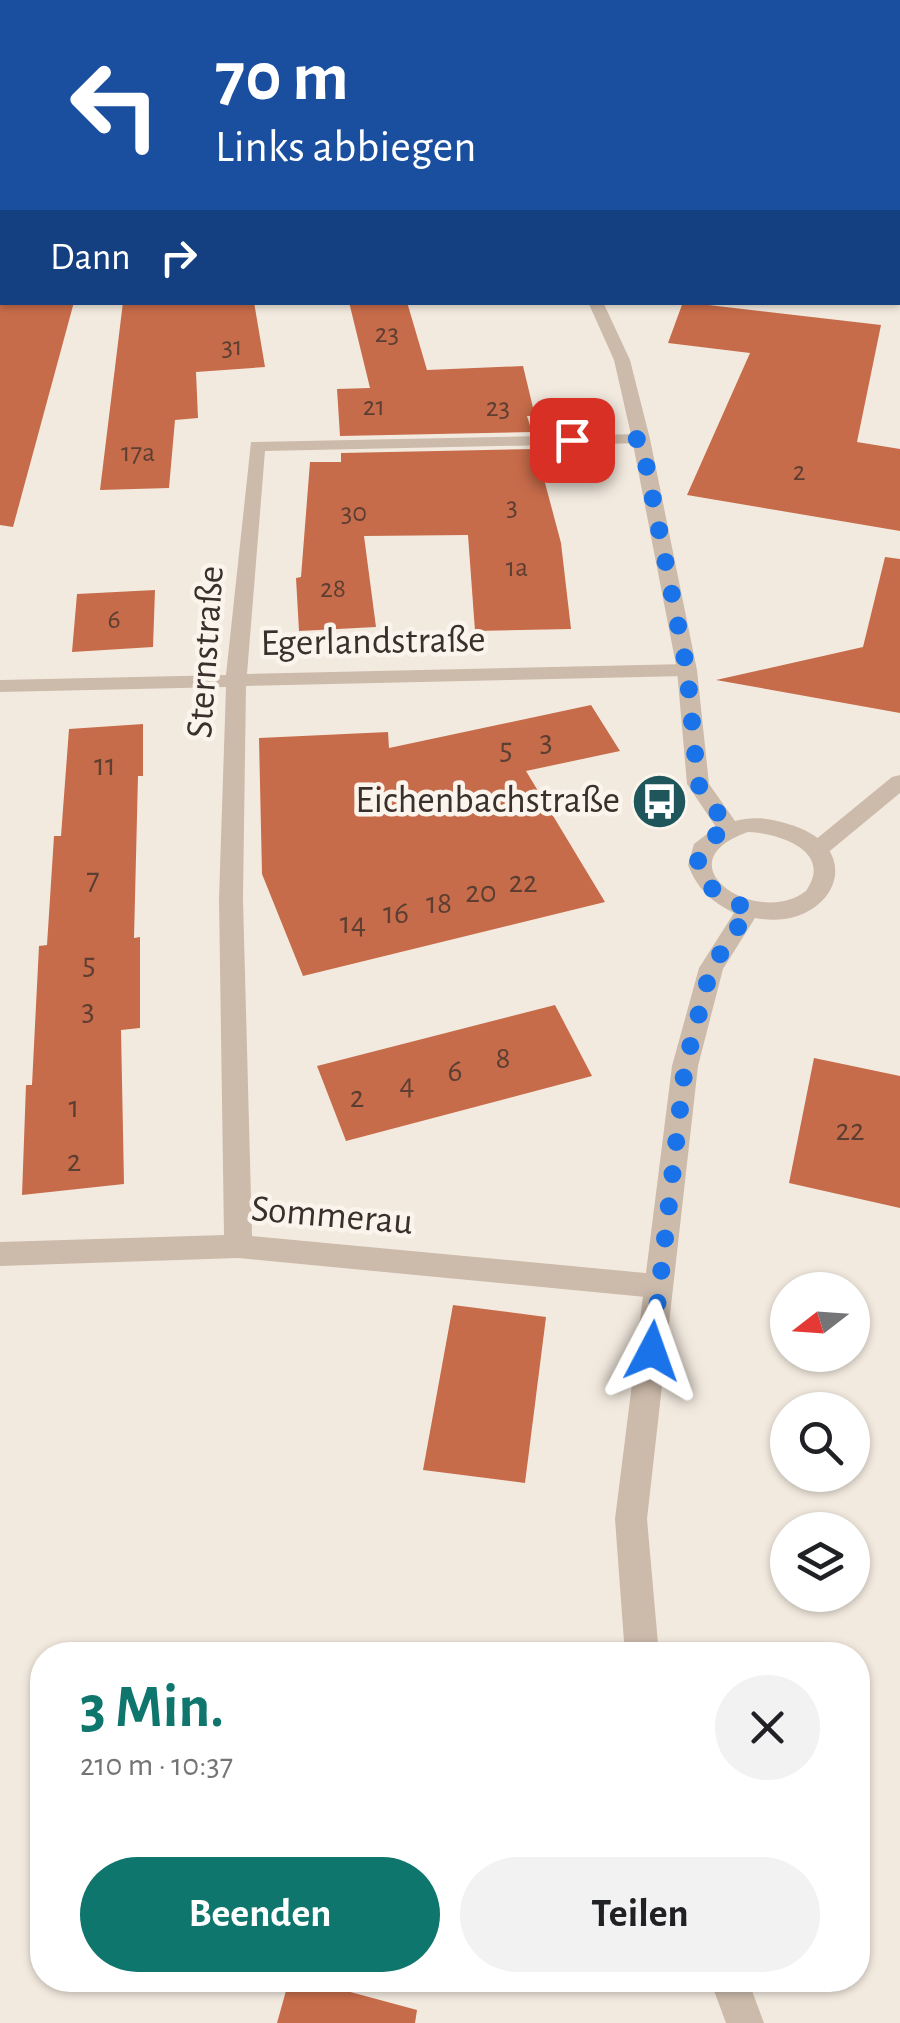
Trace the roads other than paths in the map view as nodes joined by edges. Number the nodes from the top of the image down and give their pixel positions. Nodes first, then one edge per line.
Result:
1 (596, 305) edge
2 (641, 439) junction
3 (687, 670) junction
4 (236, 680) junction
5 (0, 686) edge
6 (900, 782) edge
7 (728, 828) junction
8 (817, 850) junction
9 (750, 909) junction
10 (238, 1246) junction
11 (0, 1254) edge
12 (656, 1286) junction
13 (641, 1642) edge
14 (733, 1992) edge
15 (745, 2023) edge

1 - 2 street
2 - 3 street
2 - 4 street, Sternstraße
3 - 4 street, Egerlandstraße
3 - 7 street
4 - 5 street, Egerlandstraße
4 - 10 street, Sternstraße
6 - 8 street
7 - 8 street
7 - 9 street
8 - 9 street
9 - 12 street
10 - 11 street, Sommerau
10 - 12 street, Sommerau
12 - 13 street
14 - 15 street

